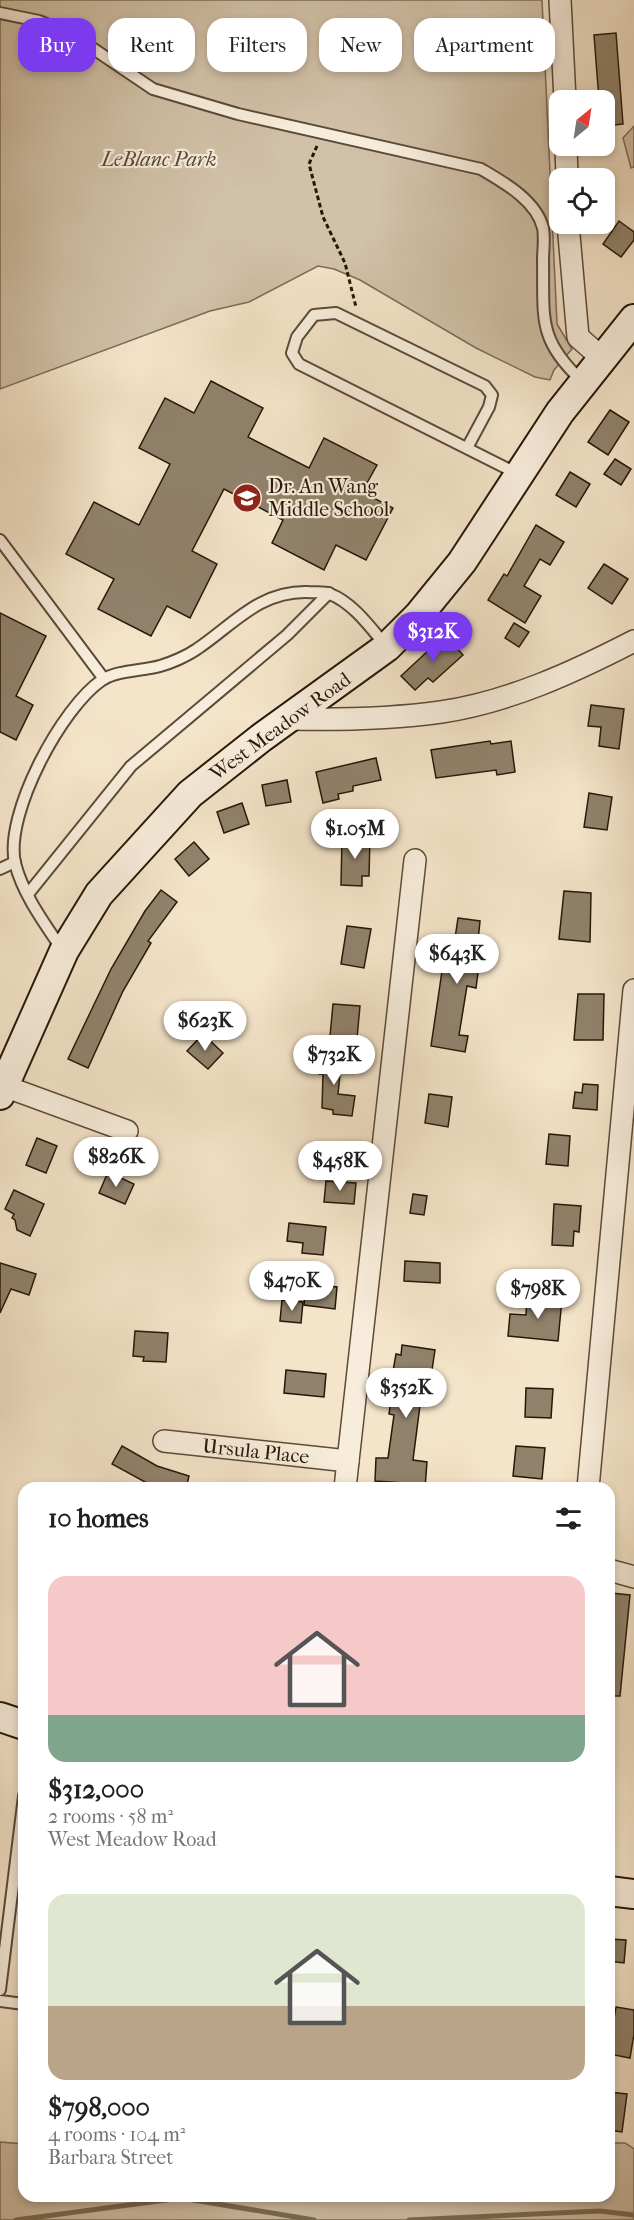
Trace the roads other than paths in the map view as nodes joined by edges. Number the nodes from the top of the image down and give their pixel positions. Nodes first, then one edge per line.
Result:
1 (560, 0) edge
2 (0, 13) edge
3 (564, 90) edge
4 (569, 234) edge
5 (634, 319) edge
6 (603, 359) junction
7 (584, 382) junction
8 (467, 448) junction
9 (518, 474) junction
10 (0, 540) edge
11 (329, 593) junction
12 (634, 641) edge
13 (387, 647) junction
14 (104, 679) junction
15 (290, 719) junction
16 (415, 860) dead end
17 (15, 862) junction
18 (0, 869) edge
19 (28, 894) junction
20 (64, 951) junction
21 (634, 990) edge
22 (2, 1090) edge
23 (127, 1131) dead end
24 (164, 1441) dead end
25 (348, 1461) junction
26 (346, 1482) edge
27 (589, 1482) edge
28 (615, 1572) edge
29 (634, 1577) edge
30 (0, 1717) edge
31 (18, 1723) edge
32 (18, 1844) edge
33 (615, 1892) edge
34 (634, 1894) edge
35 (0, 1990) edge
36 (0, 2001) edge
37 (18, 2003) edge

1 - 3 street
2 - 7 lane
4 - 6 street
5 - 6 street, West Meadow Road
6 - 7 street, West Meadow Road
7 - 9 street, West Meadow Road
8 - 8 lane
8 - 9 lane
9 - 13 street, West Meadow Road
10 - 14 lane
11 - 13 lane
11 - 14 lane
11 - 19 lane
12 - 15 street
13 - 15 street, West Meadow Road
14 - 17 lane
15 - 20 street, West Meadow Road
16 - 25 street
17 - 18 lane
17 - 19 lane
19 - 20 lane
20 - 22 street, West Meadow Road
21 - 27 street
22 - 23 street
24 - 25 street, Ursula Place
25 - 26 street
28 - 29 street
30 - 31 street
32 - 35 lane
33 - 34 street
36 - 37 lane

